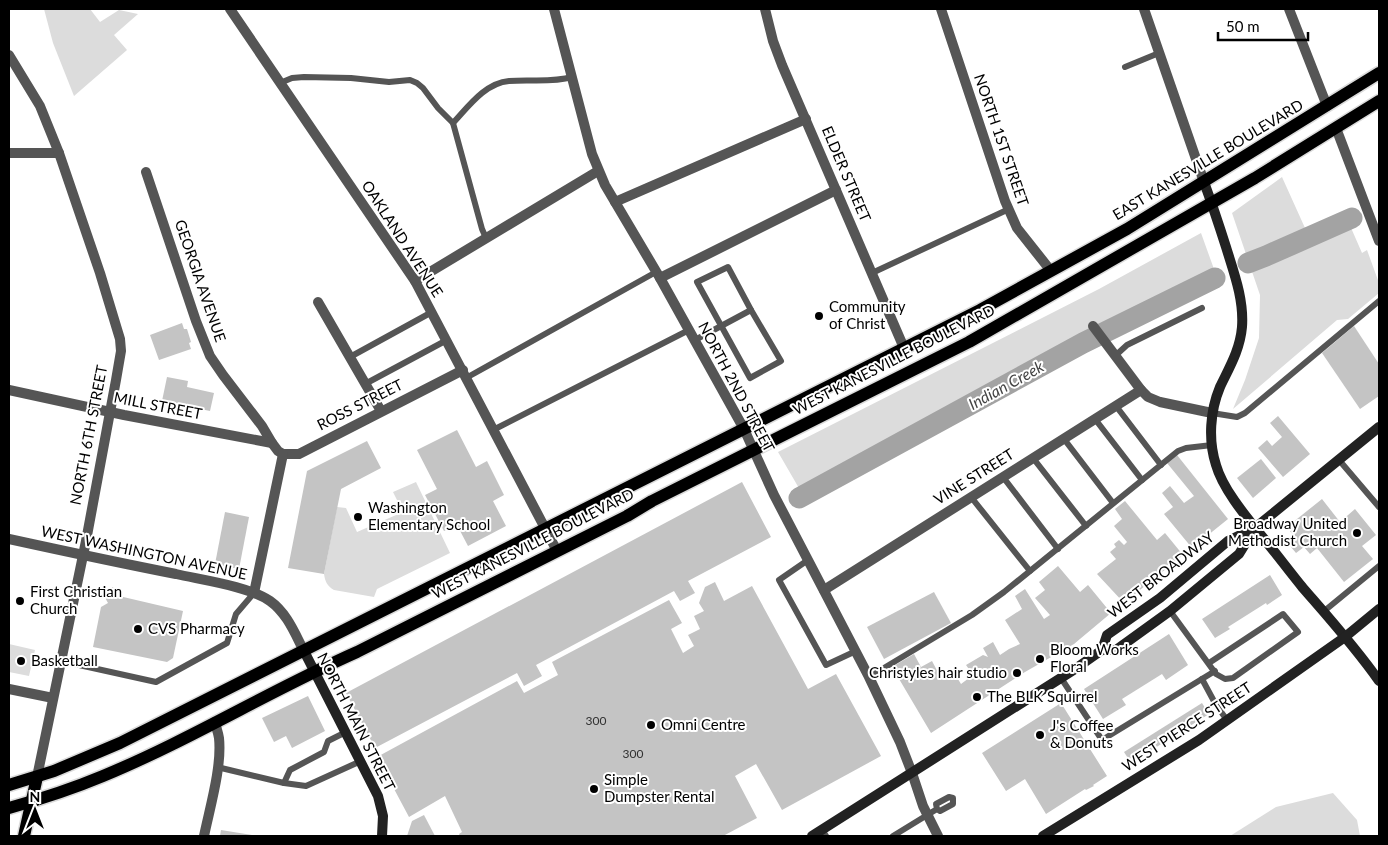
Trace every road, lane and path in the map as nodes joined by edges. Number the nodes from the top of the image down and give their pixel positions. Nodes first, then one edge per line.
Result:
1 (230, 9) edge
2 (554, 9) edge
3 (765, 9) edge
4 (941, 9) edge
5 (1144, 9) edge
6 (1289, 9) edge
7 (1159, 53) junction
8 (9, 55) edge
9 (1125, 66) dead end
10 (1379, 73) edge
11 (572, 77) junction
12 (280, 83) junction
13 (1379, 101) edge
14 (1327, 106) junction
15 (806, 119) junction
16 (453, 123) junction
17 (1336, 128) junction
18 (9, 153) edge
19 (59, 153) junction
20 (598, 171) junction
21 (146, 172) dead end
22 (1204, 182) junction
23 (836, 190) junction
24 (614, 202) junction
25 (1212, 203) junction
26 (1009, 209) junction
27 (486, 238) junction
28 (1379, 241) edge
29 (1051, 271) junction
30 (872, 273) junction
31 (658, 275) junction
32 (414, 281) junction
33 (1379, 301) edge
34 (318, 302) dead end
35 (1202, 308) dead end
36 (751, 310) junction
37 (432, 312) junction
38 (720, 326) junction
39 (1093, 326) dead end
40 (689, 330) junction
41 (447, 340) junction
42 (694, 340) junction
43 (904, 348) junction
44 (350, 356) junction
45 (1115, 356) junction
46 (465, 374) junction
47 (365, 384) junction
48 (9, 390) edge
49 (1141, 390) junction
50 (1116, 406) junction
51 (381, 411) junction
52 (110, 412) junction
53 (1212, 413) junction
54 (1094, 419) junction
55 (1379, 427) edge
56 (744, 429) junction
57 (493, 430) junction
58 (1064, 439) junction
59 (272, 443) junction
60 (1212, 445) junction
61 (753, 450) junction
62 (283, 454) junction
63 (1033, 458) junction
64 (1340, 460) junction
65 (1161, 465) junction
66 (1003, 477) junction
67 (1142, 480) junction
68 (971, 497) junction
69 (1113, 504) junction
70 (1379, 507) edge
71 (1086, 526) junction
72 (1255, 528) junction
73 (546, 529) junction
74 (9, 539) edge
75 (1058, 549) junction
76 (557, 551) junction
77 (83, 555) junction
78 (808, 560) junction
79 (1379, 566) edge
80 (1030, 571) junction
81 (824, 590) junction
82 (254, 593) junction
83 (1379, 609) edge
84 (1170, 610) junction
85 (1323, 612) junction
86 (1345, 637) junction
87 (1102, 650) junction
88 (304, 651) junction
89 (856, 651) junction
90 (60, 661) junction
91 (1209, 663) junction
92 (314, 671) junction
93 (1215, 671) junction
94 (869, 677) junction
95 (1061, 678) junction
96 (1202, 679) junction
97 (1379, 681) edge
98 (9, 689) edge
99 (53, 698) junction
100 (1227, 720) junction
101 (215, 722) junction
102 (346, 732) junction
103 (361, 762) junction
104 (217, 768) junction
105 (912, 773) junction
106 (37, 777) junction
107 (284, 783) junction
108 (9, 785) edge
109 (32, 801) junction
110 (9, 808) edge
111 (937, 809) dead end
112 (927, 815) junction
113 (824, 833) edge
114 (24, 836) edge
115 (204, 836) edge
116 (382, 836) edge
117 (812, 836) edge
118 (893, 836) edge
119 (938, 836) edge
120 (1042, 836) edge

1 - 12 street, OAKLAND AVENUE
2 - 11 street, NORTH 2ND STREET
3 - 15 street, ELDER STREET
4 - 26 street, NORTH 1ST STREET
5 - 7 street
6 - 14 street
7 - 9 lane
7 - 22 street
8 - 19 street, NORTH 6TH STREET
10 - 14 main road, EAST KANESVILLE BOULEVARD
11 - 16 lane
11 - 20 street, NORTH 2ND STREET
12 - 16 lane
12 - 32 street, OAKLAND AVENUE
13 - 17 main road
14 - 22 main road, EAST KANESVILLE BOULEVARD
15 - 23 street, ELDER STREET
15 - 24 street
16 - 27 lane
17 - 25 main road
17 - 28 street
18 - 19 street
19 - 52 street, NORTH 6TH STREET
20 - 24 street, NORTH 2ND STREET
20 - 27 street
21 - 59 street, GEORGIA AVENUE
22 - 25 main road
22 - 29 main road, EAST KANESVILLE BOULEVARD
23 - 30 street, ELDER STREET
23 - 31 street
24 - 31 street, NORTH 2ND STREET
25 - 53 main road
25 - 61 main road, WEST KANESVILLE BOULEVARD
26 - 29 street, NORTH 1ST STREET
26 - 30 lane
27 - 32 street
29 - 43 main road, WEST KANESVILLE BOULEVARD
30 - 43 street, ELDER STREET
31 - 40 street, NORTH 2ND STREET
31 - 46 lane
32 - 37 street, OAKLAND AVENUE
33 - 53 lane
34 - 44 street
35 - 45 lane
36 - 38 lane
36 - 38 lane
36 - 38 lane
37 - 41 street, OAKLAND AVENUE
37 - 44 lane
38 - 42 lane
39 - 45 street
40 - 42 street, NORTH 2ND STREET
40 - 57 lane
41 - 46 street, OAKLAND AVENUE
41 - 47 lane
42 - 56 street, NORTH 2ND STREET
43 - 56 main road, WEST KANESVILLE BOULEVARD
44 - 47 street
45 - 49 street
46 - 51 street, ROSS STREET
46 - 57 street, OAKLAND AVENUE
47 - 51 street
48 - 52 street, MILL STREET
49 - 50 street, VINE STREET
49 - 53 street
50 - 54 street, VINE STREET
50 - 65 lane
51 - 62 street, ROSS STREET
52 - 59 street, MILL STREET
52 - 77 street, NORTH 6TH STREET
53 - 60 main road
54 - 58 street, VINE STREET
54 - 67 lane
55 - 64 main road
56 - 61 street, NORTH 2ND STREET
56 - 73 main road, WEST KANESVILLE BOULEVARD
57 - 73 street, OAKLAND AVENUE
58 - 63 street, VINE STREET
58 - 69 lane
59 - 62 street
60 - 65 lane
60 - 72 main road
61 - 76 main road, WEST KANESVILLE BOULEVARD
61 - 78 street, NORTH 2ND STREET
62 - 82 street
63 - 66 street, VINE STREET
63 - 71 lane
64 - 70 lane
64 - 72 main road
65 - 67 lane
66 - 68 street, VINE STREET
66 - 75 lane
67 - 69 lane
68 - 80 lane
68 - 81 street, VINE STREET
69 - 71 lane
71 - 75 lane
72 - 84 main road, WEST BROADWAY
72 - 85 main road
72 - 87 main road, WEST BROADWAY
73 - 76 street, OAKLAND AVENUE
73 - 88 main road, WEST KANESVILLE BOULEVARD
74 - 77 street, WEST WASHINGTON AVENUE
75 - 80 lane
76 - 92 main road, WEST KANESVILLE BOULEVARD
77 - 82 street, WEST WASHINGTON AVENUE
77 - 90 street, NORTH 6TH STREET
78 - 81 street, NORTH 2ND STREET
78 - 89 lane
79 - 85 lane
80 - 94 lane
81 - 89 street, NORTH 2ND STREET
82 - 88 street, WEST WASHINGTON AVENUE
82 - 90 lane
83 - 86 main road, WEST PIERCE STREET
84 - 87 main road, WEST BROADWAY
84 - 91 lane
85 - 86 main road
86 - 97 main road
86 - 100 main road, WEST PIERCE STREET
87 - 95 main road, WEST BROADWAY
88 - 92 main road, NORTH MAIN STREET
88 - 106 main road, WEST KANESVILLE BOULEVARD
89 - 94 street, NORTH 2ND STREET
90 - 99 street, NORTH 6TH STREET
91 - 93 lane
91 - 93 lane
92 - 101 main road, WEST KANESVILLE BOULEVARD
92 - 102 main road, NORTH MAIN STREET
93 - 96 lane
94 - 105 street, NORTH 2ND STREET
95 - 96 lane
95 - 105 main road, WEST BROADWAY
96 - 100 lane
98 - 99 street
99 - 106 street, NORTH 6TH STREET
100 - 120 main road, WEST PIERCE STREET
101 - 104 street
101 - 109 main road, WEST KANESVILLE BOULEVARD
102 - 103 main road, NORTH MAIN STREET
102 - 107 lane
103 - 107 lane
103 - 116 main road, NORTH MAIN STREET
104 - 107 lane
104 - 115 street
105 - 112 street, NORTH 2ND STREET
105 - 113 main road, WEST BROADWAY
106 - 108 main road, WEST KANESVILLE BOULEVARD
106 - 109 main road, NORTH 6TH STREET
109 - 110 main road, WEST KANESVILLE BOULEVARD
109 - 114 main road, NORTH 6TH STREET
111 - 112 lane
112 - 118 lane
112 - 119 street, NORTH 2ND STREET
113 - 117 main road, WEST BROADWAY

